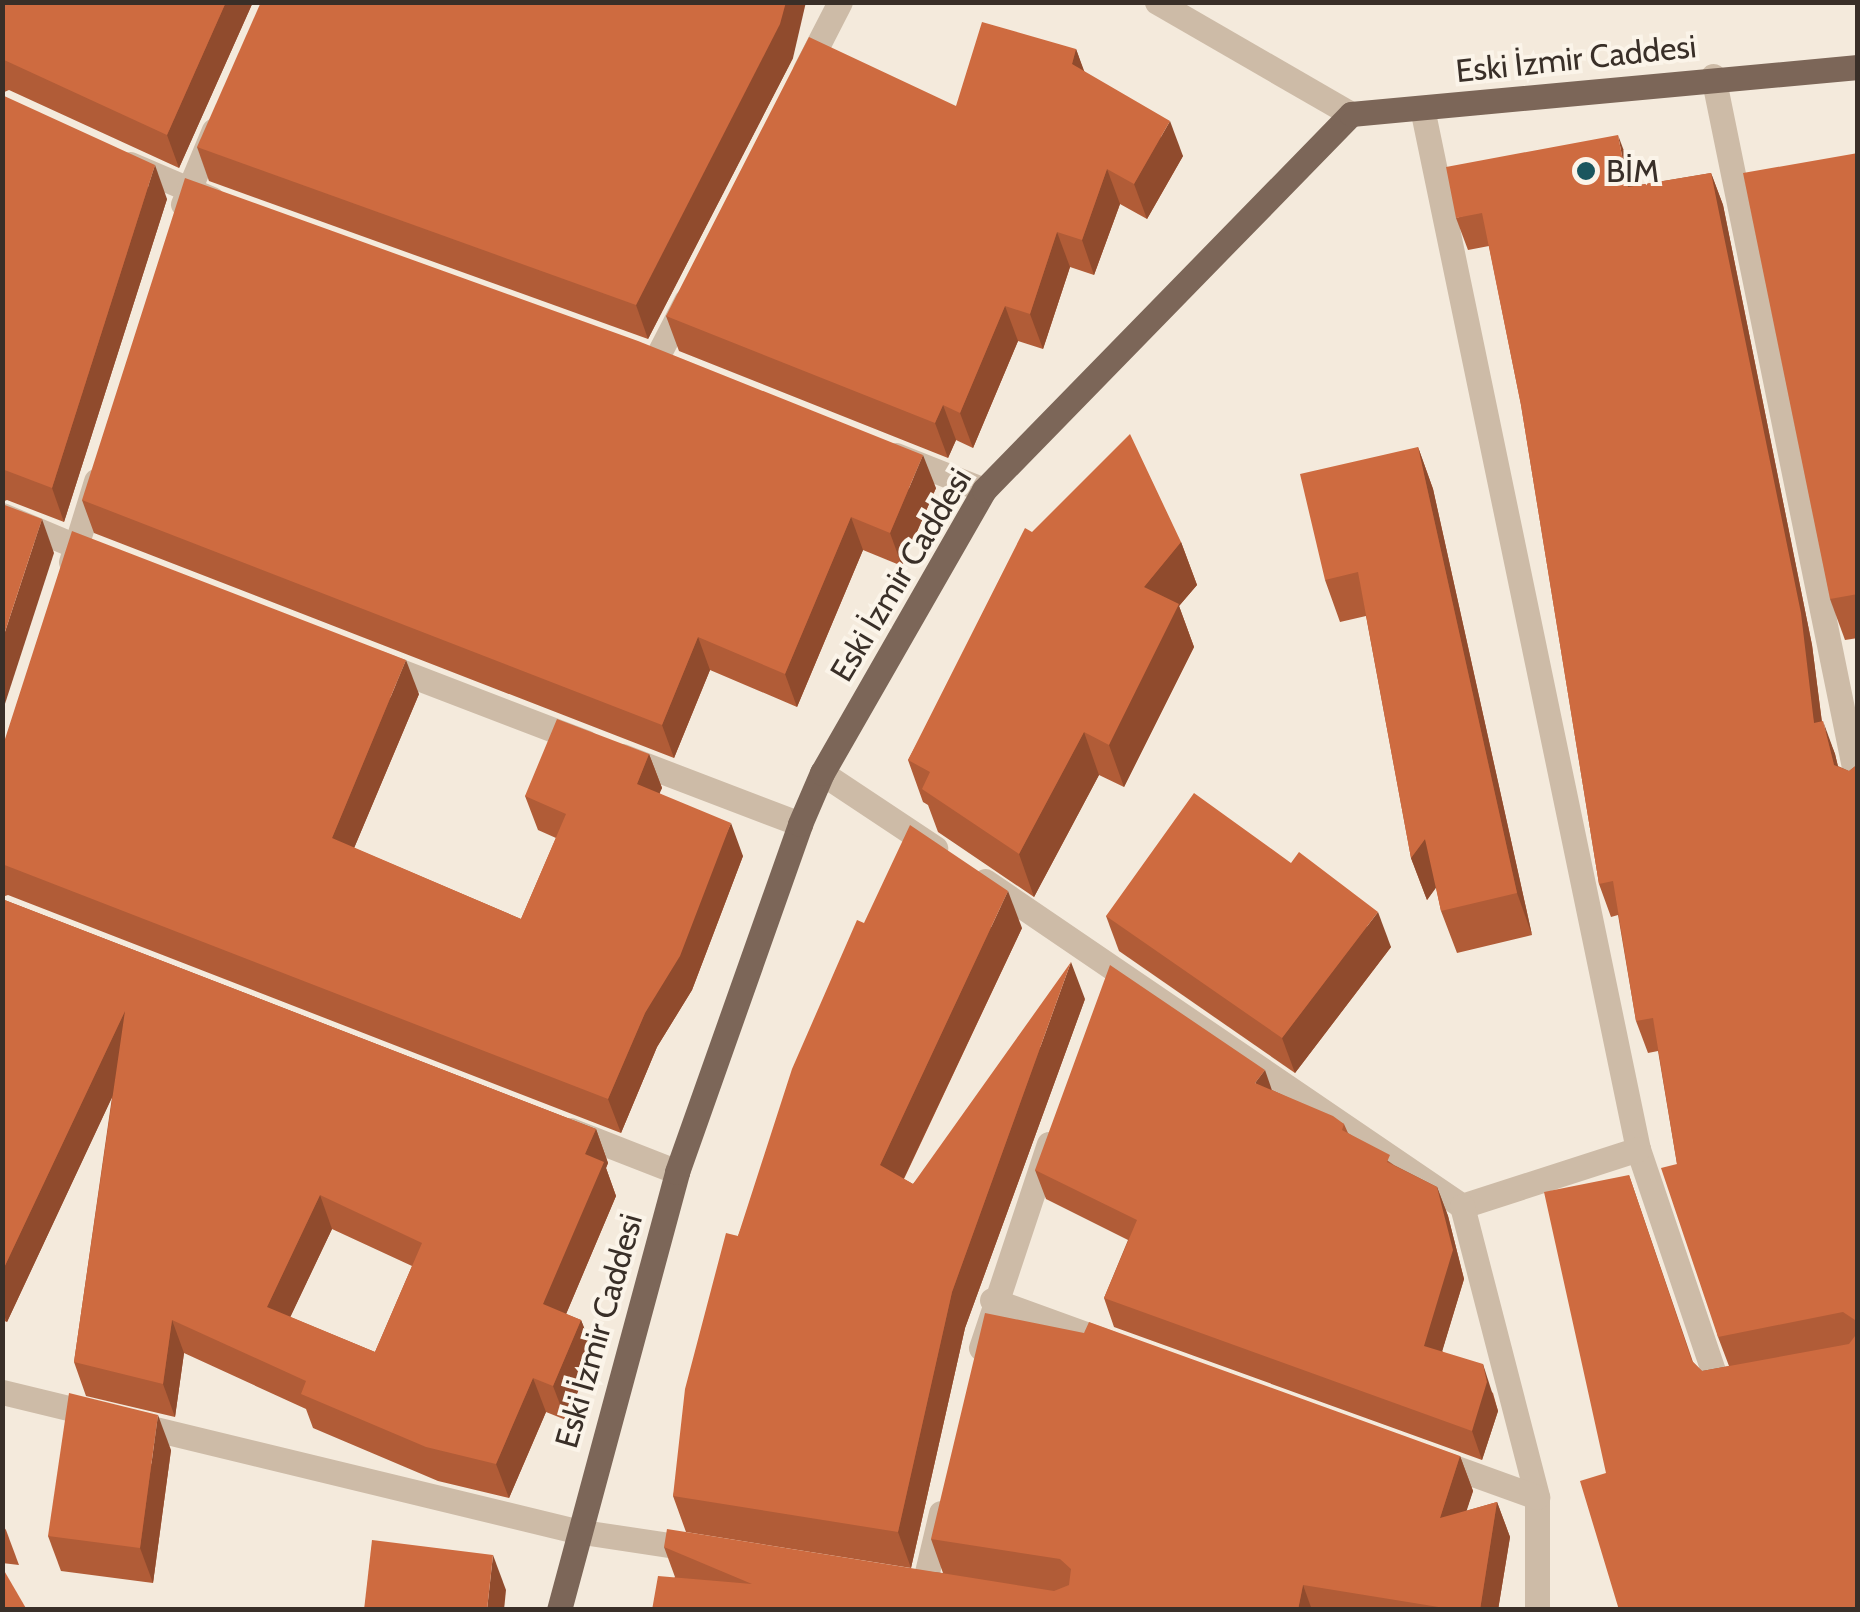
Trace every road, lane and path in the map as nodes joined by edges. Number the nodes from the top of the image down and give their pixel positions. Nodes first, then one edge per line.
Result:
1 (840, 2) edge
2 (1157, 2) edge
3 (1858, 67) edge
4 (1713, 76) junction
5 (796, 88) edge
6 (225, 105) edge
7 (1422, 108) junction
8 (1351, 114) junction
9 (103, 152) edge
10 (187, 190) junction
11 (243, 210) edge
12 (175, 228) edge
13 (700, 274) edge
14 (656, 359) edge
15 (875, 447) edge
16 (105, 453) edge
17 (984, 490) junction
18 (2, 515) edge
19 (76, 547) junction
20 (132, 568) edge
21 (64, 584) edge
22 (354, 654) edge
23 (822, 774) junction
24 (1858, 788) edge
25 (800, 824) junction
26 (1114, 966) junction
27 (1101, 1003) edge
28 (1060, 1114) edge
29 (549, 1122) edge
30 (1638, 1148) junction
31 (677, 1172) junction
32 (1462, 1206) junction
33 (992, 1300) junction
34 (1142, 1355) edge
35 (974, 1376) edge
36 (1754, 1381) edge
37 (2, 1392) edge
38 (1406, 1450) edge
39 (947, 1490) edge
40 (1537, 1497) junction
41 (576, 1530) junction
42 (731, 1554) edge
43 (956, 1589) edge
44 (558, 1610) edge
45 (1537, 1610) edge

1 - 5 street
2 - 8 street
3 - 4 main road, Eski İzmir Caddesi
4 - 7 main road, Eski İzmir Caddesi
4 - 24 street
6 - 10 street
7 - 8 main road, Eski İzmir Caddesi
7 - 30 street
8 - 17 main road, Eski İzmir Caddesi
9 - 10 street
10 - 11 street
10 - 12 street
13 - 14 street
15 - 17 street
16 - 19 street
17 - 23 main road, Eski İzmir Caddesi
18 - 19 street
19 - 20 street
19 - 21 street
22 - 25 street
23 - 25 main road, Eski İzmir Caddesi
23 - 26 street
25 - 31 main road, Eski İzmir Caddesi
26 - 27 street
26 - 32 street
28 - 33 street
29 - 31 street
30 - 32 street
30 - 36 street
31 - 41 main road, Eski İzmir Caddesi
32 - 40 street
33 - 34 street
33 - 35 street
37 - 41 street
38 - 40 street
39 - 43 street
40 - 45 street
41 - 42 street
41 - 44 main road, Eski İzmir Caddesi

